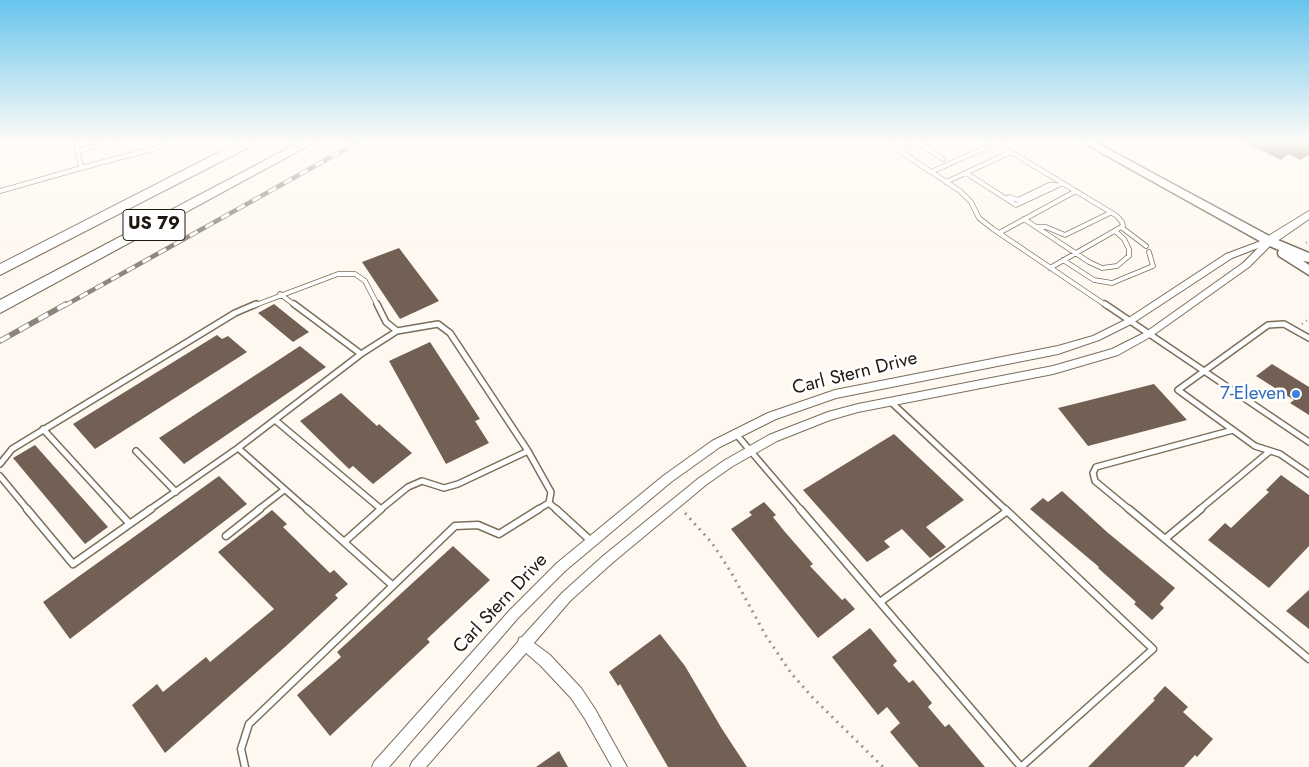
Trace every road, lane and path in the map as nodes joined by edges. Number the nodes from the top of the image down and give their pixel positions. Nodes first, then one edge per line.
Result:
1 (47, 178) edge
2 (179, 178) edge
3 (242, 178) edge
4 (940, 178) edge
5 (955, 178) edge
6 (975, 178) edge
7 (1054, 178) edge
8 (1153, 178) edge
9 (946, 182) junction
10 (1063, 183) junction
11 (0, 191) edge
12 (1076, 191) junction
13 (1110, 213) junction
14 (1309, 214) edge
15 (1024, 219) junction
16 (1035, 227) junction
17 (1121, 227) junction
18 (1115, 231) junction
19 (998, 233) junction
20 (1269, 241) junction
21 (1146, 246) dead end
22 (1149, 252) dead end
23 (1076, 253) junction
24 (1309, 258) edge
25 (1063, 260) junction
26 (1050, 268) junction
27 (0, 270) edge
28 (1309, 271) edge
29 (280, 294) junction
30 (0, 309) edge
31 (1130, 321) junction
32 (397, 331) junction
33 (1149, 334) junction
34 (1309, 338) edge
35 (361, 354) junction
36 (1204, 371) junction
37 (890, 402) junction
38 (275, 420) junction
39 (43, 429) junction
40 (1234, 430) junction
41 (735, 434) junction
42 (1309, 442) edge
43 (238, 448) junction
44 (136, 451) dead end
45 (528, 451) junction
46 (750, 451) junction
47 (1270, 451) junction
48 (0, 464) edge
49 (1309, 474) edge
50 (0, 476) edge
51 (284, 490) junction
52 (176, 492) junction
53 (549, 503) junction
54 (380, 510) junction
55 (1006, 512) junction
56 (684, 513) dead end
57 (130, 524) junction
58 (226, 536) dead end
59 (1165, 539) junction
60 (590, 541) junction
61 (344, 542) junction
62 (392, 584) junction
63 (880, 602) junction
64 (524, 643) junction
65 (1309, 659) edge
66 (245, 767) edge
67 (379, 767) edge
68 (417, 767) edge
69 (620, 767) edge
70 (883, 767) edge

1 - 11 lane
2 - 27 highway, US 79
3 - 30 highway, US 79
4 - 9 lane
5 - 9 lane
6 - 10 lane
7 - 10 lane
8 - 20 main road
9 - 19 lane
10 - 12 lane
12 - 13 lane
12 - 15 lane
13 - 16 lane
13 - 17 lane
14 - 20 street, Carl Stern Drive
15 - 16 lane
15 - 19 lane
16 - 23 lane
17 - 18 lane
17 - 21 lane
18 - 23 lane
18 - 23 lane
19 - 26 lane
20 - 24 main road
20 - 28 main road
20 - 31 street, Carl Stern Drive
20 - 33 street, Carl Stern Drive
22 - 25 lane
23 - 25 lane
25 - 26 lane
26 - 31 lane
29 - 32 lane
29 - 35 lane
29 - 39 lane
31 - 33 lane
31 - 41 street, Carl Stern Drive
32 - 35 lane
32 - 45 lane
33 - 36 lane
33 - 37 street, Carl Stern Drive
34 - 36 lane
35 - 38 lane
36 - 40 lane
36 - 42 lane
37 - 46 street, Carl Stern Drive
37 - 55 lane
38 - 43 lane
38 - 54 lane
39 - 48 lane
39 - 57 lane
40 - 47 lane
40 - 59 lane
41 - 46 lane
41 - 60 street, Carl Stern Drive
43 - 51 lane
43 - 52 lane
44 - 52 lane
45 - 53 lane
45 - 54 lane
46 - 63 lane
46 - 64 street, Carl Stern Drive
47 - 49 lane
47 - 59 lane
50 - 57 lane
51 - 58 lane
51 - 61 lane
52 - 57 lane
53 - 60 lane
53 - 62 lane
54 - 61 lane
55 - 63 lane
55 - 63 lane
56 - 70 path
59 - 65 lane
60 - 67 street, Carl Stern Drive
61 - 62 lane
62 - 66 lane
64 - 68 street, Carl Stern Drive
64 - 69 street

